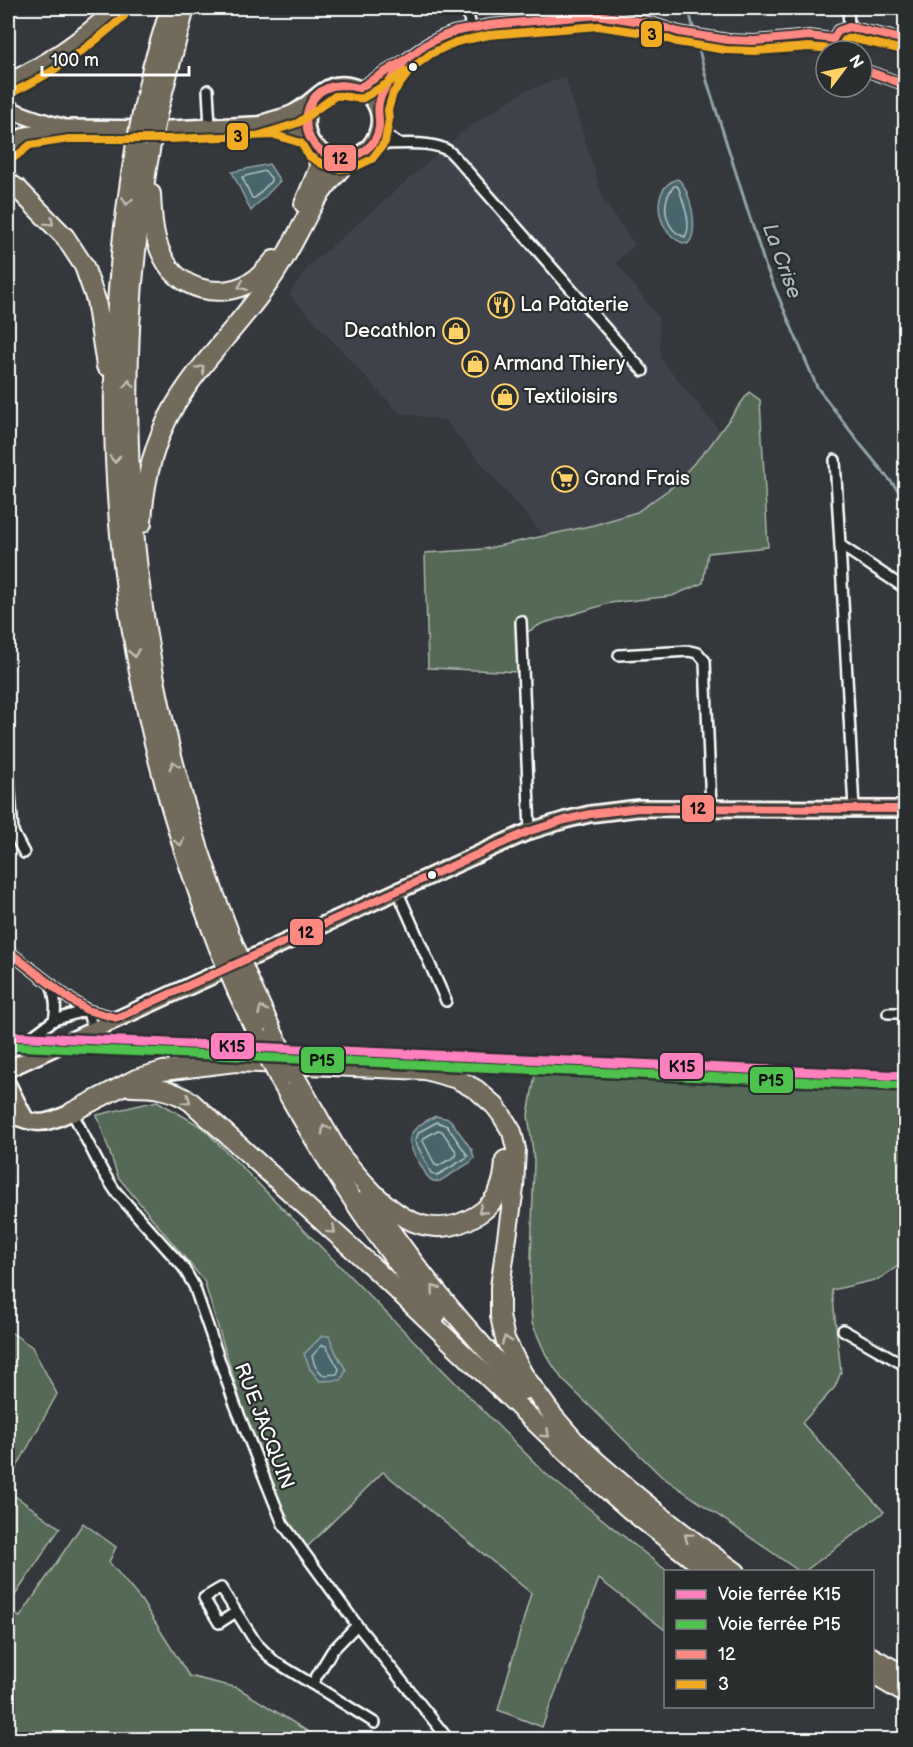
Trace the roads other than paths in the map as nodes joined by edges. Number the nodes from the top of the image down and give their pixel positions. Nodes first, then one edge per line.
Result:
1 (117, 8) edge
2 (170, 8) edge
3 (185, 8) edge
4 (467, 8) edge
5 (849, 8) edge
6 (849, 27) junction
7 (471, 28) junction
8 (832, 39) joint
9 (906, 40) edge
10 (405, 60) junction
11 (874, 73) edge
12 (8, 83) edge
13 (906, 85) edge
14 (359, 88) junction
15 (208, 90) dead end
16 (311, 102) junction
17 (8, 108) edge
18 (377, 109) junction
19 (150, 110) junction
20 (8, 120) edge
21 (255, 125) junction
22 (210, 127) junction
23 (68, 128) junction
24 (379, 129) junction
25 (144, 141) junction
26 (312, 142) junction
27 (398, 143) junction
28 (372, 144) junction
29 (8, 147) edge
30 (350, 158) junction
31 (8, 182) edge
32 (643, 371) dead end
33 (113, 417) junction
34 (835, 460) dead end
35 (840, 545) junction
36 (138, 580) junction
37 (906, 589) edge
38 (521, 621) dead end
39 (619, 655) dead end
40 (8, 764) edge
41 (8, 782) edge
42 (711, 808) junction
43 (854, 808) junction
44 (906, 809) edge
45 (530, 831) junction
46 (24, 853) dead end
47 (397, 890) junction
48 (225, 943) junction
49 (8, 951) edge
50 (51, 984) junction
51 (446, 1001) dead end
52 (87, 1010) junction
53 (888, 1013) dead end
54 (906, 1013) edge
55 (117, 1018) junction
56 (51, 1023) junction
57 (93, 1029) junction
58 (10, 1051) edge
59 (8, 1069) edge
60 (289, 1080) junction
61 (8, 1085) edge
62 (131, 1087) junction
63 (113, 1092) junction
64 (72, 1112) junction
65 (8, 1114) edge
66 (26, 1120) junction
67 (339, 1153) junction
68 (843, 1330) dead end
69 (906, 1366) edge
70 (505, 1393) junction
71 (574, 1440) junction
72 (708, 1570) edge
73 (733, 1570) edge
74 (236, 1612) dead end
75 (357, 1625) junction
76 (874, 1658) edge
77 (874, 1675) edge
78 (906, 1676) edge
79 (312, 1684) junction
80 (906, 1694) edge
81 (375, 1723) dead end
82 (449, 1740) edge

1 - 12 highway
2 - 19 highway
3 - 19 highway
4 - 7 street
5 - 6 street
6 - 8 street
6 - 9 street
7 - 8 street
7 - 10 street
10 - 14 street
10 - 18 street
11 - 13 street
14 - 16 main road
14 - 18 main road
15 - 22 street
16 - 21 main road
16 - 26 main road
17 - 23 main road
18 - 24 main road
19 - 25 highway, bridge
20 - 29 main road
21 - 22 main road
21 - 26 main road
22 - 23 main road
23 - 29 main road
24 - 27 street
24 - 28 main road
26 -> 25 highway
25 -> 33 highway
36 -> 25 highway
26 - 30 main road
27 - 28 street
27 - 32 street
28 - 30 main road
36 -> 30 highway
31 -> 33 highway
33 -> 48 highway
34 - 35 street
35 - 37 street
35 - 43 street
48 -> 36 highway
38 - 45 street
39 - 42 street
40 - 41 street
41 - 46 street
42 - 43 main road
42 - 45 main road
43 - 44 main road
45 - 47 main road
47 - 51 street
47 - 55 main road
48 - 60 highway, bridge
49 - 50 street
50 - 52 street
50 - 56 street
52 - 55 street
52 - 56 street
52 - 57 street
53 - 54 street
55 - 57 main road
56 - 58 street
57 - 59 main road
67 -> 60 highway
60 - 70 highway
61 - 66 main road
62 - 63 highway
62 -> 67 highway
62 -> 70 highway
63 - 64 highway
71 -> 63 highway
64 - 66 main road
64 - 75 street, RUE JACQUIN
65 - 66 main road
71 -> 67 highway
68 - 69 street
70 -> 72 highway
73 -> 71 highway
74 - 79 street
75 - 79 street
75 - 82 street, RUE JACQUIN
76 - 78 highway
77 - 80 highway
79 - 81 street

